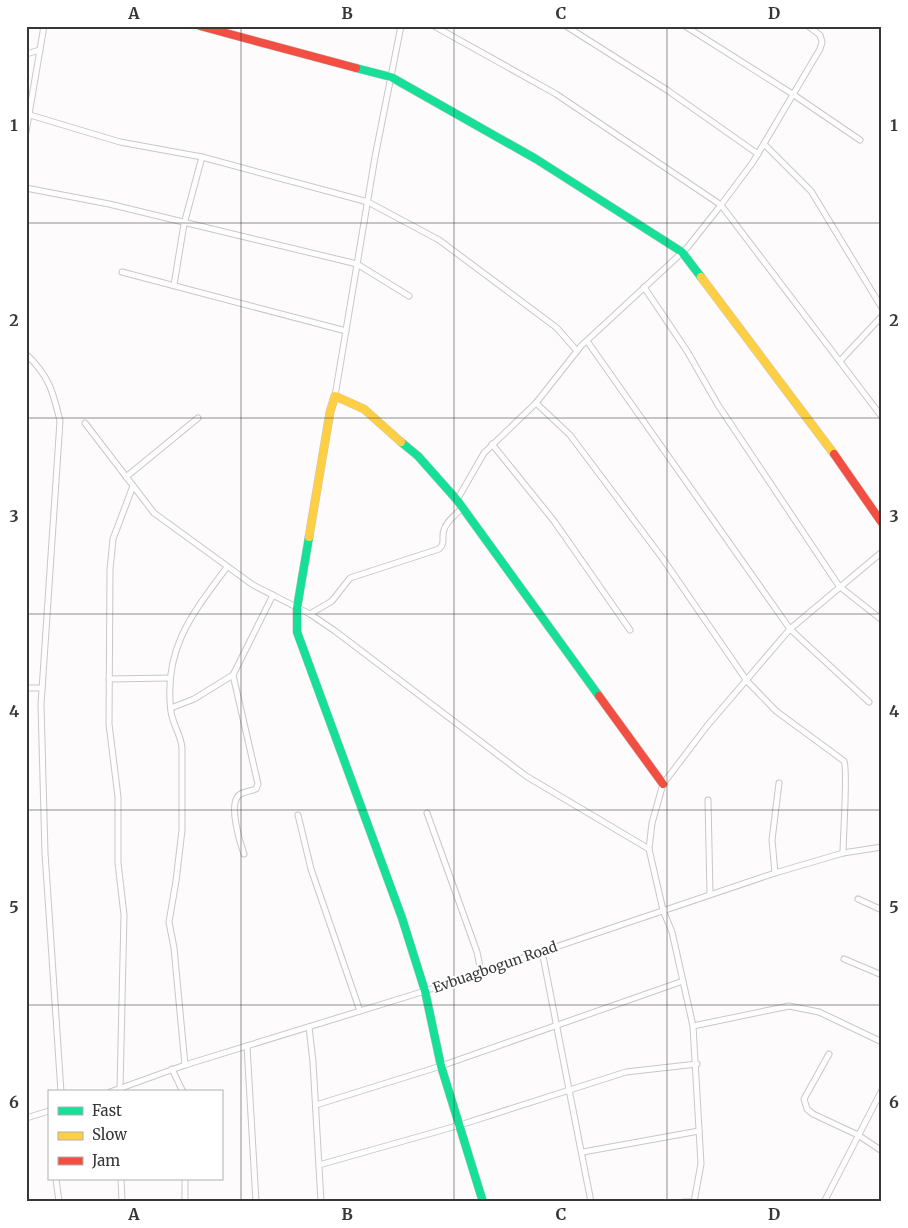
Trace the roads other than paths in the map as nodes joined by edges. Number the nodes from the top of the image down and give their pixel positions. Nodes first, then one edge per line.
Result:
1 (44, 26) edge
2 (200, 26) edge
3 (401, 26) edge
4 (434, 26) edge
5 (566, 26) edge
6 (685, 26) edge
7 (808, 26) edge
8 (40, 50) junction
9 (26, 54) edge
10 (391, 77) junction
11 (794, 95) junction
12 (30, 115) junction
13 (26, 132) edge
14 (860, 140) dead end
15 (764, 144) junction
16 (758, 154) junction
17 (202, 157) junction
18 (26, 188) edge
19 (368, 202) junction
20 (721, 205) junction
21 (184, 224) junction
22 (682, 252) junction
23 (357, 264) junction
24 (122, 272) dead end
25 (174, 285) junction
26 (644, 287) junction
27 (409, 296) dead end
28 (882, 308) edge
29 (882, 316) edge
30 (346, 331) junction
31 (587, 341) junction
32 (577, 351) junction
33 (26, 354) edge
34 (840, 362) junction
35 (335, 396) junction
36 (536, 403) junction
37 (882, 417) edge
38 (198, 418) dead end
39 (85, 424) dead end
40 (492, 444) junction
41 (126, 477) junction
42 (133, 486) junction
43 (457, 500) junction
44 (463, 507) junction
45 (882, 523) edge
46 (882, 552) edge
47 (227, 567) junction
48 (840, 586) junction
49 (273, 595) junction
50 (298, 608) junction
51 (310, 614) junction
52 (882, 620) edge
53 (790, 629) junction
54 (630, 630) dead end
55 (233, 674) junction
56 (170, 678) junction
57 (109, 679) junction
58 (747, 681) junction
59 (26, 688) edge
60 (42, 688) junction
61 (869, 702) dead end
62 (171, 708) junction
63 (663, 784) junction
64 (779, 784) dead end
65 (708, 800) dead end
66 (427, 813) dead end
67 (298, 815) dead end
68 (882, 847) edge
69 (649, 849) junction
70 (842, 853) junction
71 (244, 854) dead end
72 (776, 872) junction
73 (710, 894) junction
74 (858, 899) dead end
75 (663, 910) junction
76 (882, 910) edge
77 (542, 951) junction
78 (844, 959) dead end
79 (481, 972) junction
80 (882, 975) edge
81 (683, 981) junction
82 (425, 991) junction
83 (360, 1011) junction
84 (693, 1026) junction
85 (308, 1027) junction
86 (557, 1027) junction
87 (882, 1042) edge
88 (247, 1046) junction
89 (829, 1054) dead end
90 (697, 1064) junction
91 (185, 1065) junction
92 (442, 1066) junction
93 (172, 1069) junction
94 (61, 1090) edge
95 (114, 1090) edge
96 (182, 1090) edge
97 (882, 1090) edge
98 (570, 1091) junction
99 (316, 1105) junction
100 (48, 1111) edge
101 (26, 1118) edge
102 (460, 1125) junction
103 (699, 1131) junction
104 (858, 1135) junction
105 (882, 1151) edge
106 (583, 1152) junction
107 (319, 1165) junction
108 (56, 1180) edge
109 (121, 1180) edge
110 (185, 1180) edge
111 (59, 1202) edge
112 (122, 1202) edge
113 (185, 1202) edge
114 (256, 1202) edge
115 (321, 1202) edge
116 (483, 1202) edge
117 (592, 1202) edge
118 (684, 1202) edge
119 (695, 1202) edge
120 (824, 1202) edge

1 - 8 street
2 - 10 street
3 - 10 street
4 - 20 street
5 - 16 street
6 - 11 street
7 - 11 street
8 - 9 street
8 - 12 street
10 - 19 street
10 - 22 street
11 - 14 street
11 - 15 street
12 - 13 street
12 - 17 street
15 - 16 street
15 - 28 street
16 - 20 street
17 - 19 street
17 - 21 street
18 - 21 street
19 - 23 street
19 - 32 street
20 - 22 street
20 - 34 street
21 - 23 street
21 - 25 street
22 - 26 street
22 - 45 street
23 - 27 street
23 - 30 street
24 - 25 street
25 - 30 street
26 - 31 street
26 - 48 street
29 - 34 street
30 - 35 street
31 - 32 street
31 - 53 street
32 - 36 street
33 - 60 street
34 - 37 street
35 - 43 street
35 - 50 street
36 - 40 street
36 - 58 street
38 - 41 street
39 - 41 street
40 - 43 street
40 - 54 street
41 - 42 street
42 - 47 street
42 - 57 street
43 - 44 street
44 - 51 street
44 - 63 street
46 - 48 street
47 - 49 street
47 - 56 street
48 - 52 street
48 - 53 street
49 - 50 street
49 - 55 street
50 - 51 street
50 - 82 street
51 - 69 street
53 - 58 street
53 - 61 street
55 - 62 street
55 - 71 street
56 - 57 street
56 - 62 street
57 - 95 street
58 - 63 street
58 - 70 street
59 - 60 street
60 - 94 street
62 - 91 street
63 - 69 street
64 - 72 street
65 - 73 street
66 - 79 street
67 - 83 street
68 - 70 street, Evbuagbogun Road
69 - 75 street
70 - 72 street, Evbuagbogun Road
72 - 73 street, Evbuagbogun Road
73 - 75 street, Evbuagbogun Road
74 - 76 street
75 - 77 street, Evbuagbogun Road
75 - 81 street
77 - 79 street, Evbuagbogun Road
77 - 86 street
78 - 80 street
79 - 82 street, Evbuagbogun Road
81 - 84 street
81 - 86 street
82 - 83 street, Evbuagbogun Road
82 - 92 street
83 - 85 street, Evbuagbogun Road
84 - 87 street
84 - 90 street
85 - 88 street, Evbuagbogun Road
85 - 99 street
86 - 92 street
86 - 98 street
88 - 91 street, Evbuagbogun Road
88 - 114 street
89 - 104 street
90 - 98 street
90 - 103 street
91 - 93 street, Evbuagbogun Road
92 - 99 street
92 - 102 street
93 - 95 street, Evbuagbogun Road
93 - 96 street
97 - 104 street
98 - 102 street
98 - 106 street
99 - 107 street
100 - 101 street
102 - 107 street
102 - 116 street
103 - 106 street
103 - 119 street
104 - 105 street
104 - 120 street
106 - 117 street
107 - 115 street
108 - 111 street
109 - 112 street
110 - 113 street
118 - 119 street

